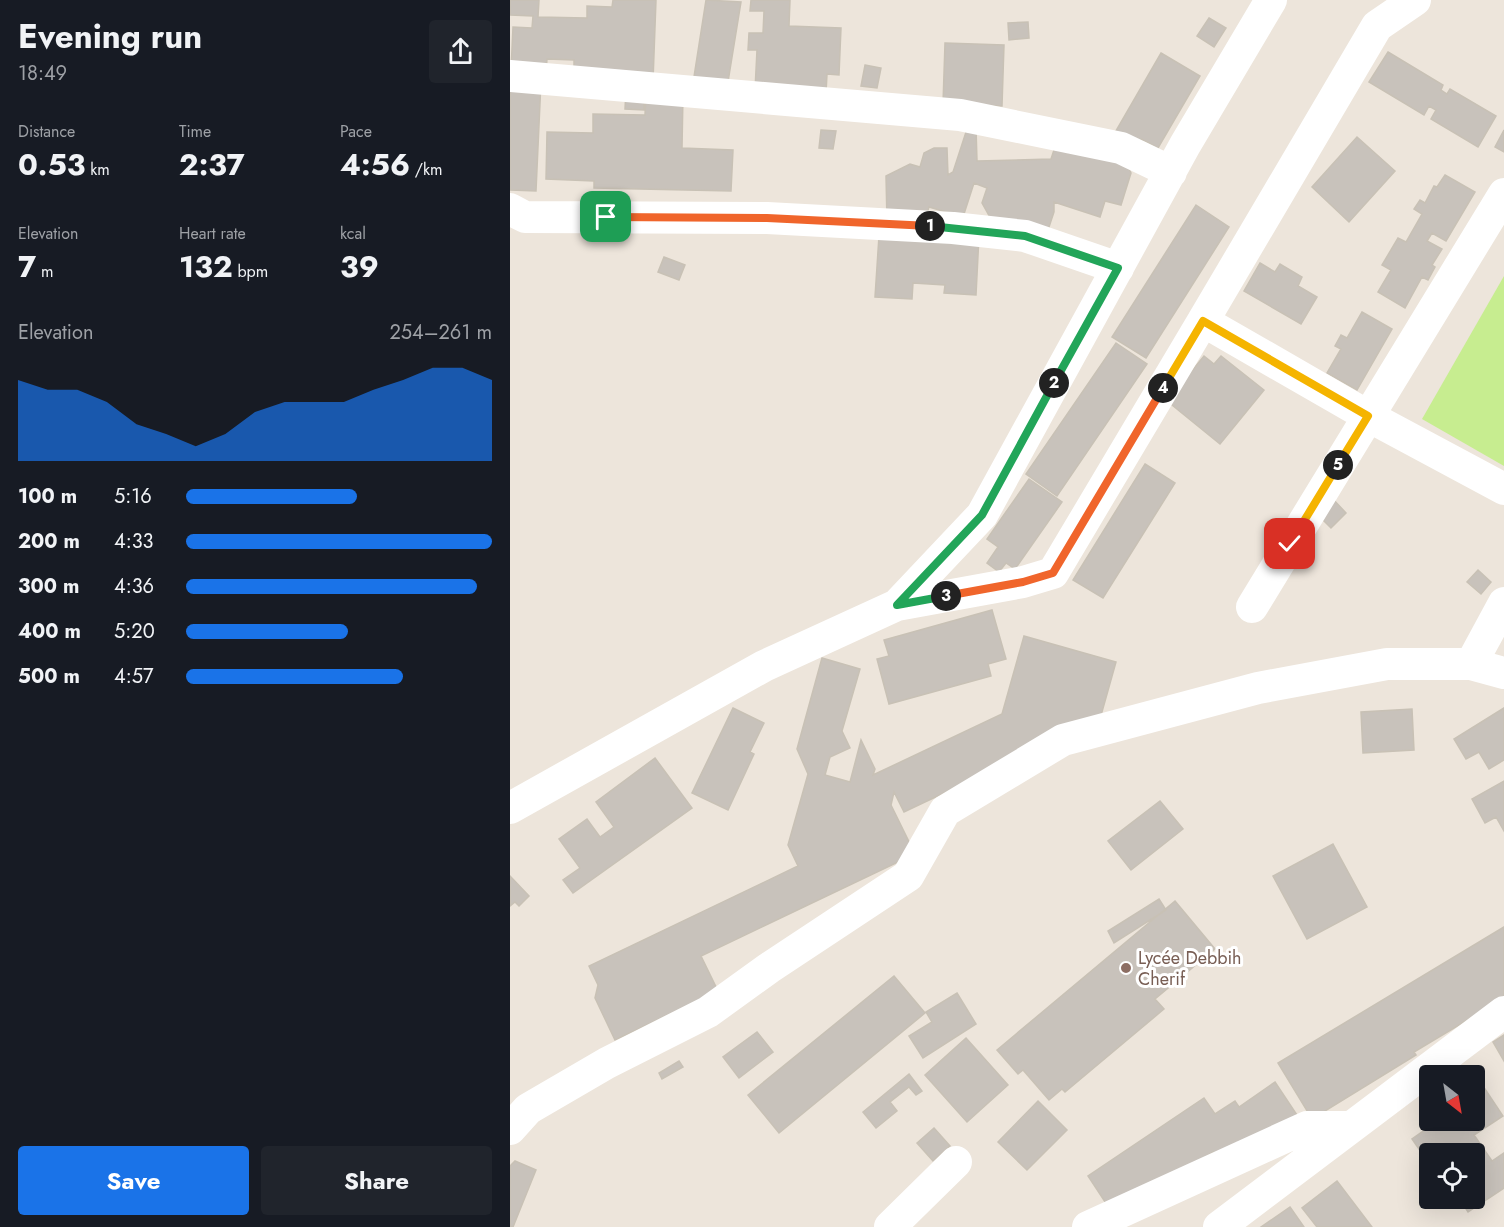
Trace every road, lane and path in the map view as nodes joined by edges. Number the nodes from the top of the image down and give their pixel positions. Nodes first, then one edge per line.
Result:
1 (1271, 0) edge
2 (1415, 0) edge
3 (1376, 13) edge
4 (510, 76) edge
5 (1171, 172) junction
6 (1504, 194) edge
7 (510, 209) edge
8 (1494, 231) edge
9 (1118, 268) junction
10 (1203, 321) junction
11 (1368, 416) junction
12 (1504, 489) edge
13 (1504, 603) edge
14 (897, 605) junction
15 (1252, 607) dead end
16 (1471, 664) junction
17 (1504, 673) edge
18 (510, 808) edge
19 (1504, 1012) edge
20 (1350, 1127) junction
21 (510, 1129) edge
22 (956, 1162) dead end
23 (890, 1227) edge
24 (1088, 1227) edge
25 (1219, 1227) edge

1 - 5 street
2 - 3 street
3 - 10 street
4 - 5 street
5 - 9 street
6 - 8 street
7 - 9 street
8 - 11 street
9 - 14 street
10 - 11 street
10 - 14 street
11 - 12 street
11 - 15 street
13 - 16 street
14 - 18 street
16 - 17 street
16 - 21 street
19 - 20 street
20 - 24 street
20 - 25 street
22 - 23 street

